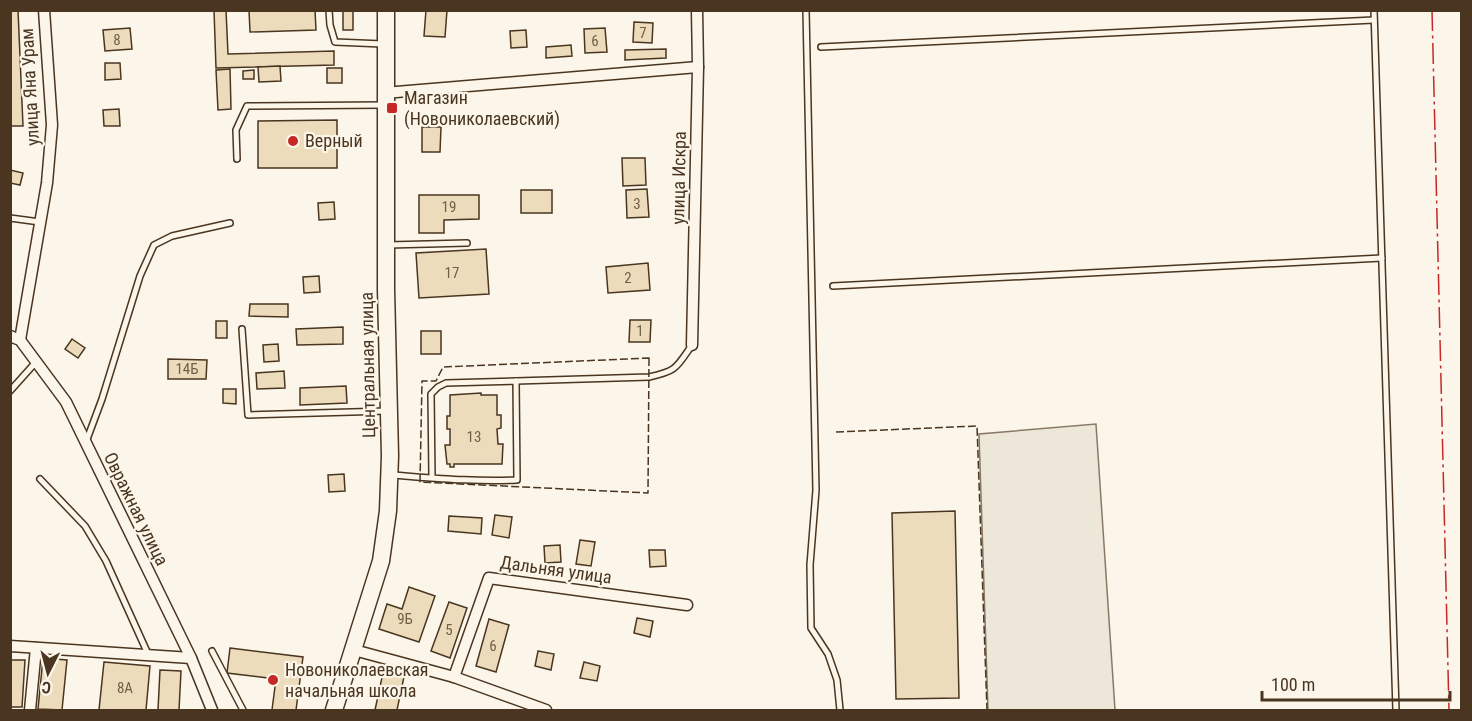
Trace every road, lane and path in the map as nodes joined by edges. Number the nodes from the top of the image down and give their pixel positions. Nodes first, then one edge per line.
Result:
1 (44, 10) edge
2 (329, 10) edge
3 (386, 10) edge
4 (697, 10) edge
5 (806, 10) edge
6 (1374, 10) edge
7 (1374, 20) junction
8 (385, 44) junction
9 (821, 47) dead end
10 (698, 67) junction
11 (385, 99) junction
12 (237, 159) dead end
13 (10, 218) edge
14 (40, 222) junction
15 (230, 223) dead end
16 (467, 243) dead end
17 (386, 245) junction
18 (1382, 258) junction
19 (833, 286) dead end
20 (243, 329) dead end
21 (15, 338) edge
22 (692, 345) joint
23 (36, 362) junction
24 (516, 381) junction
25 (10, 391) edge
26 (388, 411) junction
27 (86, 443) junction
28 (389, 474) junction
29 (432, 478) junction
30 (39, 479) dead end
31 (687, 604) dead end
32 (10, 646) edge
33 (36, 648) junction
34 (354, 650) junction
35 (212, 651) dead end
36 (149, 656) junction
37 (191, 658) junction
38 (454, 677) junction
39 (30, 711) edge
40 (213, 711) edge
41 (243, 711) edge
42 (333, 711) edge
43 (546, 711) edge
44 (840, 711) edge
45 (1396, 711) edge

1 - 14 street, улица Яна Урам
2 - 8 lane
3 - 8 main road, Центральная улица
4 - 10 street, улица Искра
5 - 44 lane
6 - 7 lane
7 - 9 lane
7 - 18 lane
8 - 11 main road, Центральная улица
10 - 11 street
10 - 22 street, улица Искра
11 - 12 lane
11 - 17 main road, Центральная улица
13 - 14 lane
14 - 21 street, улица Яна Урам
15 - 27 lane
16 - 17 lane
17 - 26 main road, Центральная улица
18 - 19 lane
18 - 45 lane
20 - 26 lane
21 - 23 street, Овражная улица
22 - 24 lane
23 - 25 lane
23 - 27 street, Овражная улица
24 - 29 lane
24 - 29 lane
26 - 28 main road, Центральная улица
27 - 37 street, Овражная улица
28 - 29 lane
28 - 34 main road, Центральная улица
30 - 36 lane
31 - 38 street, Дальняя улица
32 - 33 street
33 - 36 street
33 - 39 street
34 - 38 street
34 - 42 main road, Центральная улица
35 - 41 lane
36 - 37 street
37 - 40 street, Овражная улица
38 - 43 street

